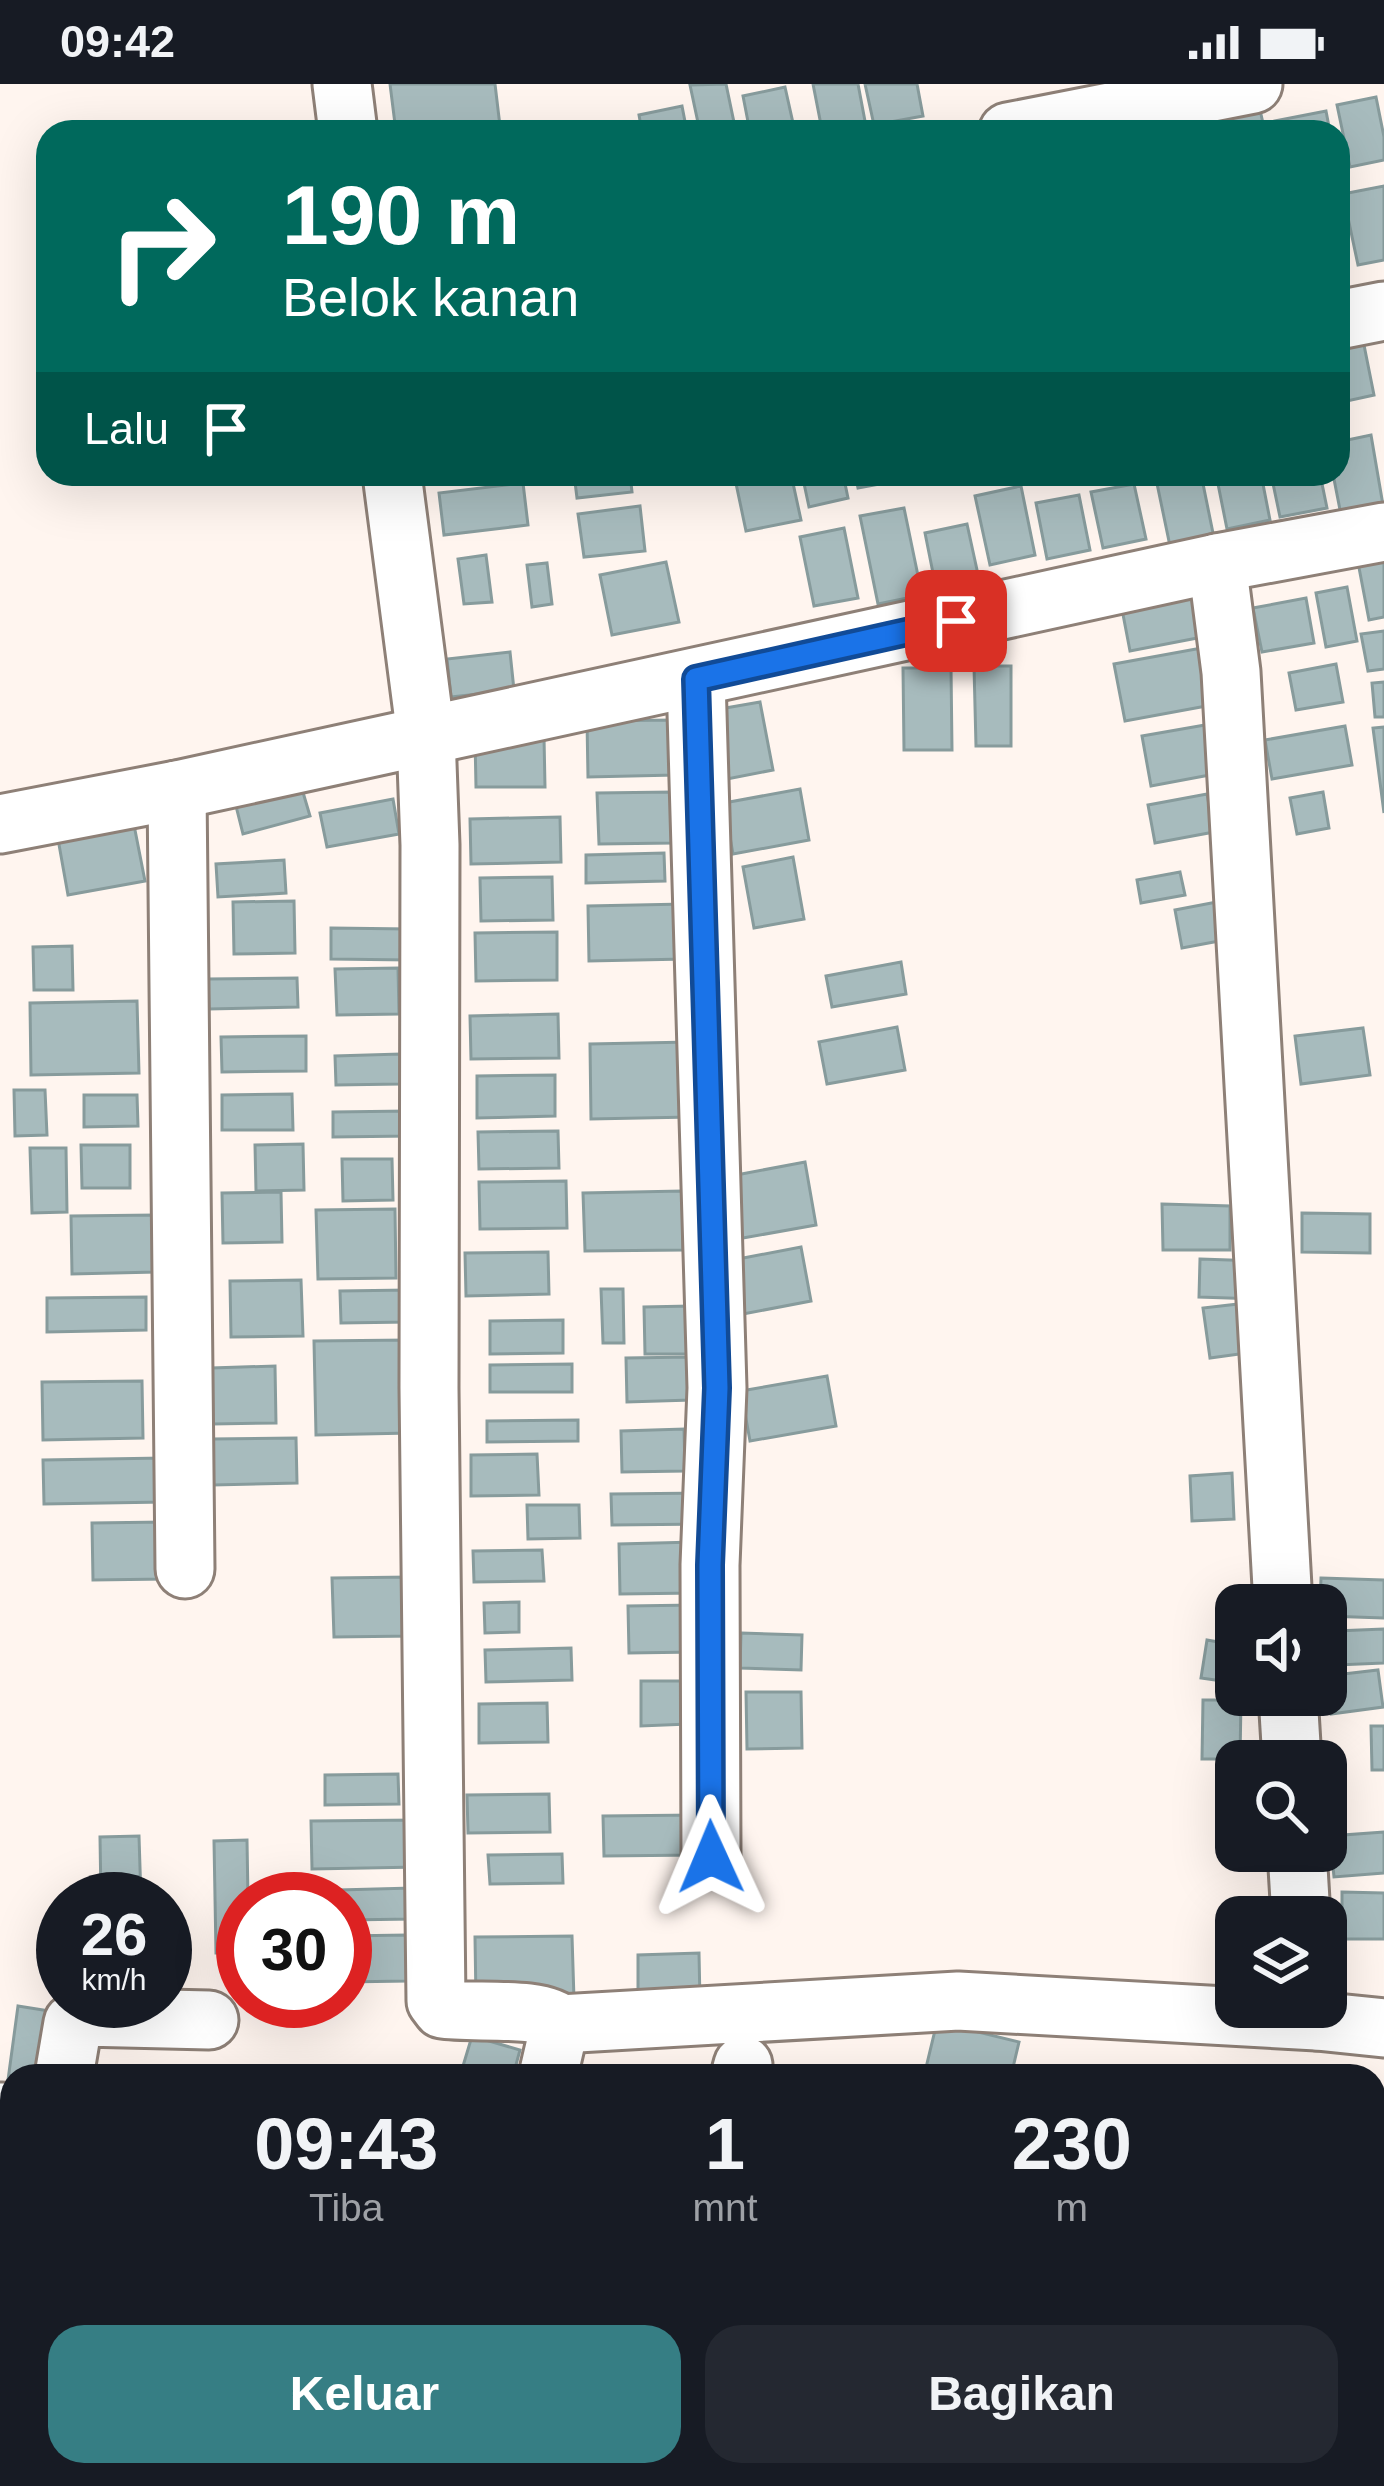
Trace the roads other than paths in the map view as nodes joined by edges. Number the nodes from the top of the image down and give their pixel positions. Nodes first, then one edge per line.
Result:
1 (342, 84) edge
2 (1253, 84) edge
3 (346, 120) edge
4 (1069, 120) edge
5 (1384, 311) edge
6 (1350, 318) edge
7 (394, 486) edge
8 (1384, 532) edge
9 (1217, 563) junction
10 (696, 679) junction
11 (426, 736) junction
12 (177, 790) junction
13 (0, 824) edge
14 (185, 1569) dead end
15 (1282, 1584) edge
16 (711, 1857) dead end
17 (1215, 2010) edge
18 (208, 2020) dead end
19 (1347, 2021) edge
20 (1384, 2028) edge
21 (554, 2050) edge
22 (66, 2064) edge

1 - 3 street
2 - 4 street
5 - 6 street
7 - 11 street
8 - 9 street
9 - 10 street
9 - 15 street
10 - 11 street
10 - 16 street
11 - 12 street
11 - 21 street
12 - 13 street
12 - 14 street
17 - 21 street
18 - 22 street
19 - 20 street

